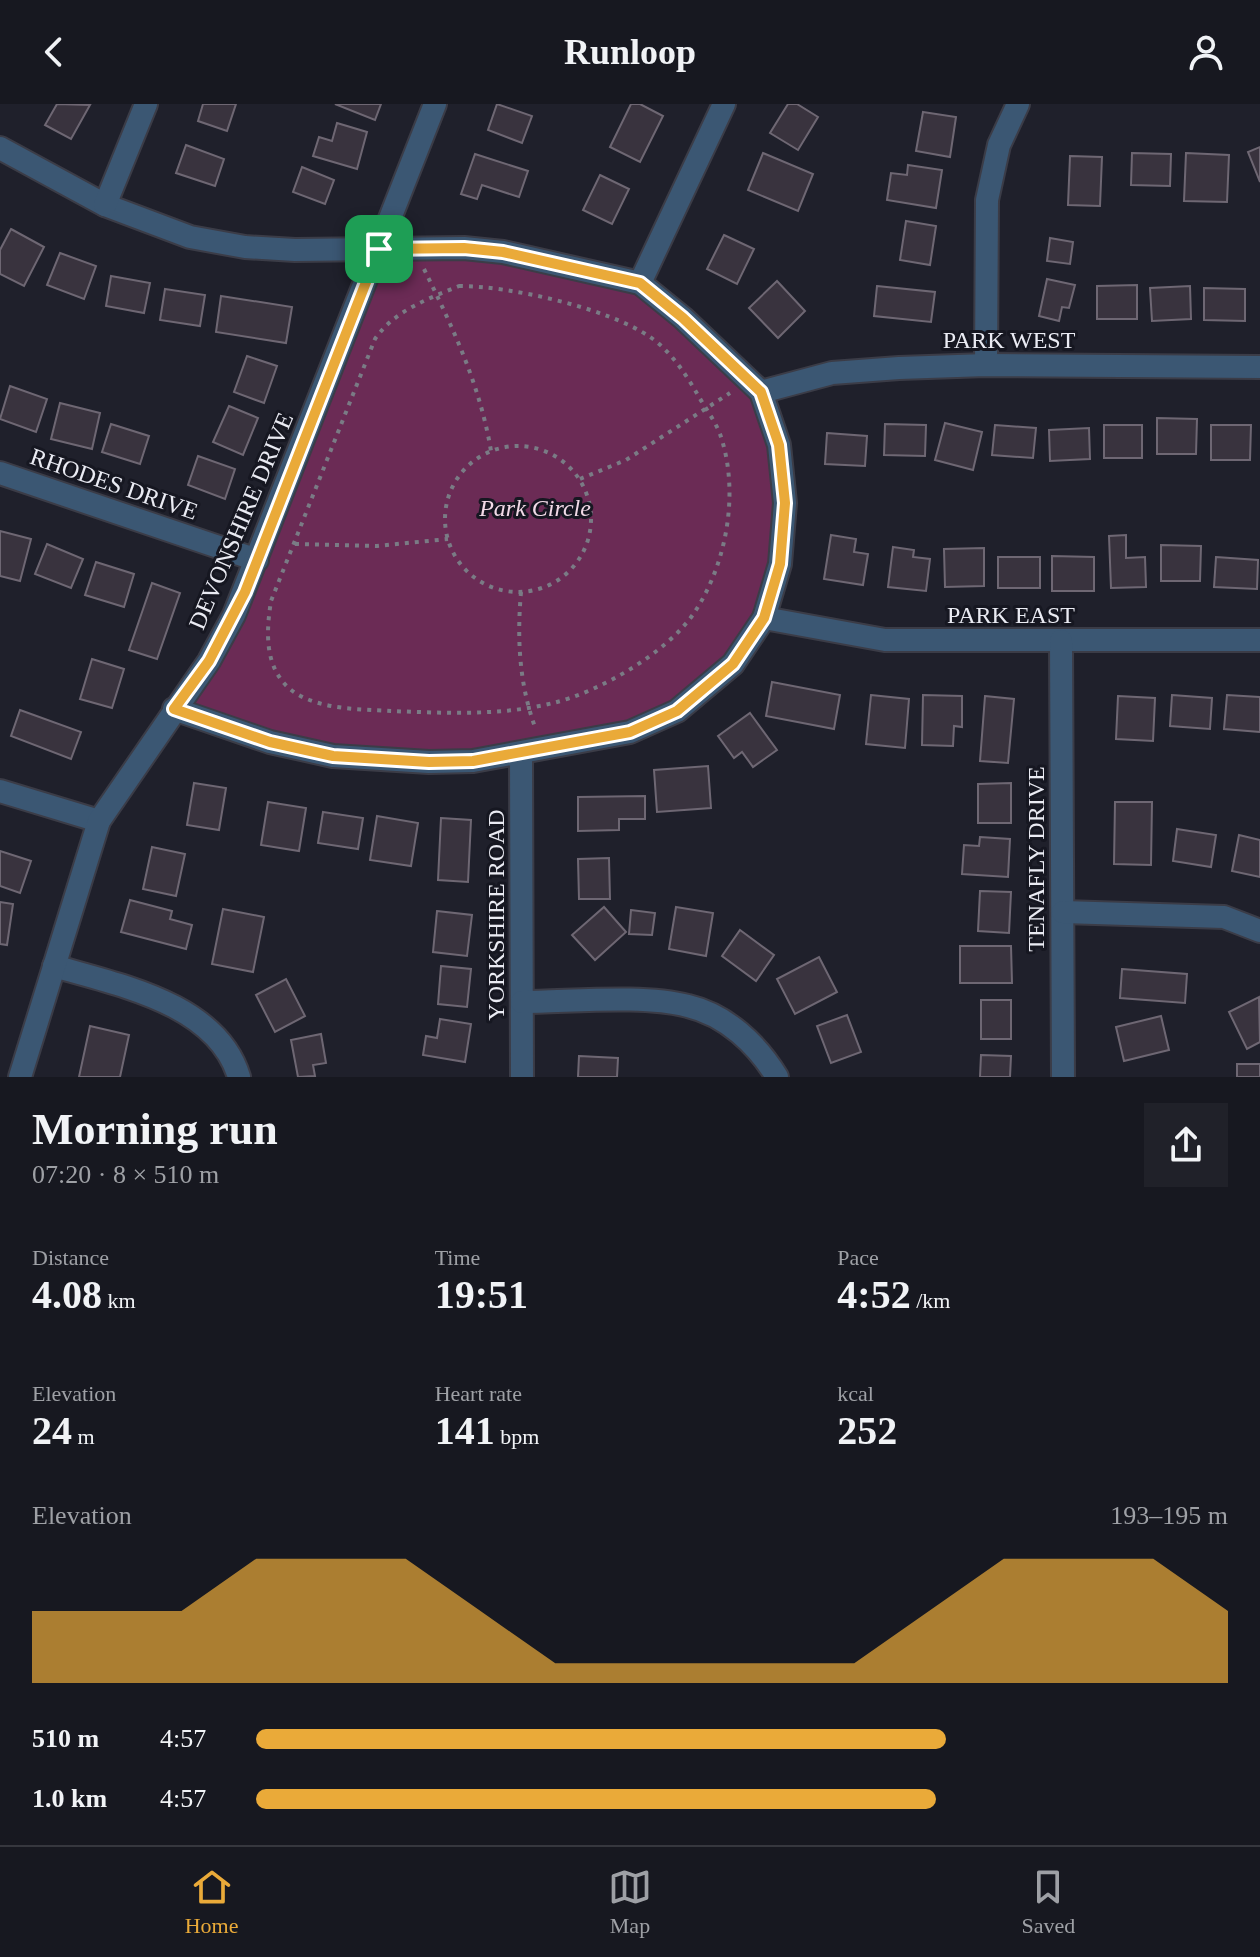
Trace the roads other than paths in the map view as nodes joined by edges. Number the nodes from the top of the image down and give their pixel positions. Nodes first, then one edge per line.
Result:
1 (146, 104) edge
2 (435, 104) edge
3 (724, 104) edge
4 (1018, 104) edge
5 (0, 148) edge
6 (105, 205) junction
7 (379, 249) junction
8 (640, 283) junction
9 (986, 365) junction
10 (1260, 367) edge
11 (754, 386) junction
12 (0, 473) edge
13 (257, 560) junction
14 (764, 618) junction
15 (1260, 640) edge
16 (1061, 641) junction
17 (174, 709) junction
18 (532, 751) junction
19 (0, 791) edge
20 (99, 821) junction
21 (1063, 912) junction
22 (1260, 931) edge
23 (54, 966) junction
24 (522, 1002) junction
25 (20, 1077) edge
26 (239, 1077) edge
27 (522, 1077) edge
28 (777, 1077) edge
29 (1063, 1077) edge

1 - 6 street
2 - 7 street, DEVONSHIRE DRIVE
3 - 8 street
4 - 9 street
5 - 6 street
6 - 7 street
7 - 8 street
7 - 13 street, DEVONSHIRE DRIVE
8 - 11 street
9 - 10 street, PARK WEST
9 - 11 street, PARK WEST
11 - 14 street
12 - 13 street, RHODES DRIVE
13 - 17 street, DEVONSHIRE DRIVE
14 - 16 street, PARK EAST
14 - 18 street
15 - 16 street, PARK EAST
16 - 21 street, TENAFLY DRIVE
17 - 18 street
17 - 20 street, DEVONSHIRE DRIVE
18 - 24 street, YORKSHIRE ROAD
19 - 20 street
20 - 23 street, DEVONSHIRE DRIVE
21 - 22 street
21 - 29 street, TENAFLY DRIVE
23 - 25 street, DEVONSHIRE DRIVE
23 - 26 street
24 - 27 street, YORKSHIRE ROAD
24 - 28 street

